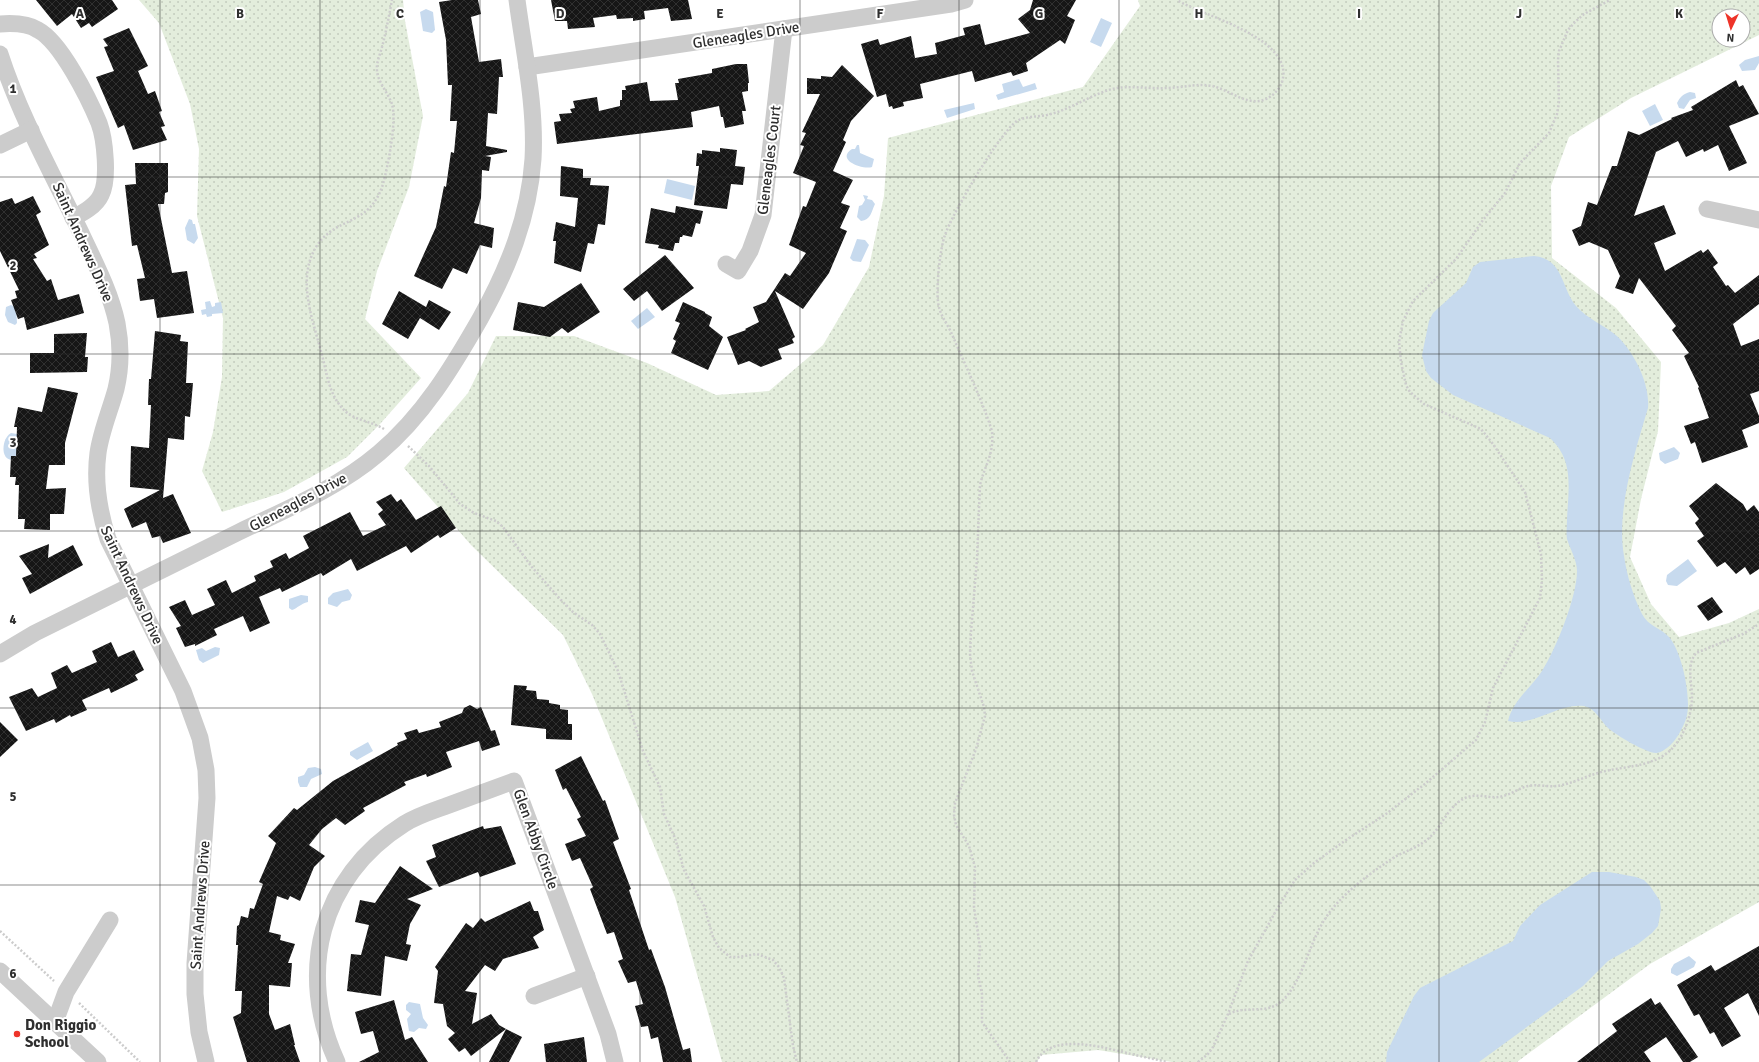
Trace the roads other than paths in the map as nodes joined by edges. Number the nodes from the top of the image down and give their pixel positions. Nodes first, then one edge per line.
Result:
1 (517, 0) edge
2 (965, 0) edge
3 (0, 24) edge
4 (784, 29) junction
5 (0, 54) edge
6 (526, 68) junction
7 (31, 130) junction
8 (0, 145) edge
9 (1707, 209) dead end
10 (73, 218) junction
11 (1759, 220) edge
12 (726, 264) dead end
13 (131, 586) junction
14 (0, 654) edge
15 (110, 920) dead end
16 (0, 971) edge
17 (587, 976) junction
18 (534, 996) dead end
19 (55, 1022) junction
20 (98, 1062) edge
21 (206, 1062) edge
22 (337, 1062) edge
23 (615, 1062) edge

1 - 6 street, Gleneagles Drive
2 - 4 street, Gleneagles Drive
3 - 10 street
4 - 6 street, Gleneagles Drive
4 - 12 street, Gleneagles Court
5 - 7 street, Saint Andrews Drive
6 - 13 street, Gleneagles Drive
7 - 8 street
7 - 10 street, Saint Andrews Drive
9 - 11 street
10 - 13 street, Saint Andrews Drive
13 - 14 street, Gleneagles Drive
13 - 21 street, Saint Andrews Drive
15 - 19 street
16 - 19 street
17 - 18 street
17 - 22 street, Glen Abby Circle
17 - 23 street, Glen Abby Circle
19 - 20 street

